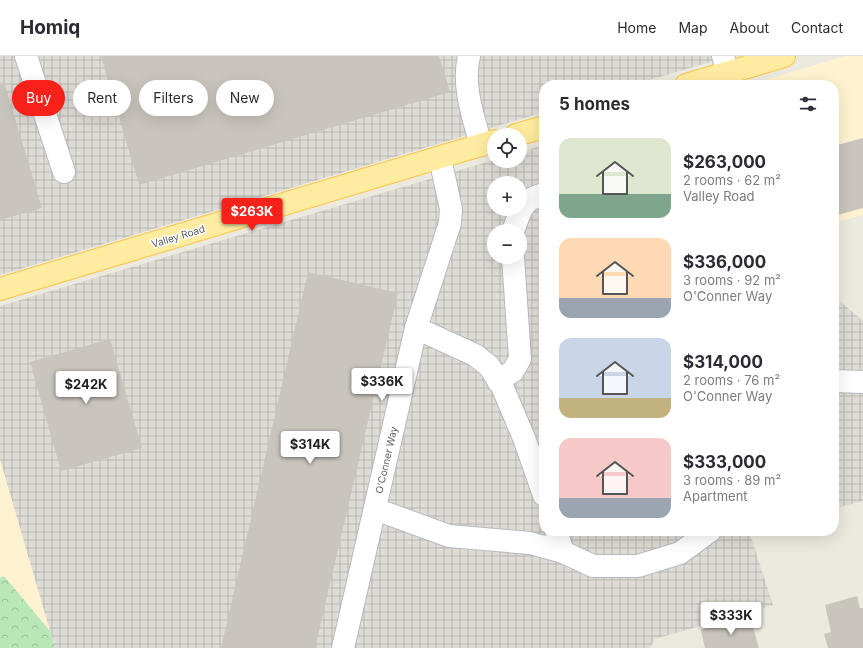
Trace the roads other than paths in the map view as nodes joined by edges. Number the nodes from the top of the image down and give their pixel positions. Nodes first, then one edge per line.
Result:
1 (26, 56) edge
2 (469, 56) edge
3 (784, 56) edge
4 (726, 64) edge
5 (698, 80) edge
6 (539, 128) edge
7 (527, 132) edge
8 (487, 141) edge
9 (487, 143) edge
10 (440, 158) junction
11 (64, 172) dead end
12 (539, 196) edge
13 (516, 224) edge
14 (513, 264) edge
15 (0, 289) edge
16 (416, 328) junction
17 (498, 381) junction
18 (839, 381) edge
19 (863, 382) edge
20 (539, 482) edge
21 (375, 509) junction
22 (558, 536) edge
23 (703, 536) edge
24 (563, 552) junction
25 (343, 648) edge

1 - 11 street
2 - 8 street
3 - 4 main road
4 - 5 main road
6 - 7 main road
9 - 10 main road, Valley Road
10 - 15 main road, Valley Road
10 - 16 street, O'Conner Way
12 - 13 street
14 - 17 street
16 - 17 street
16 - 21 street, O'Conner Way
17 - 20 street
18 - 19 street
21 - 24 street
21 - 25 street, O'Conner Way
22 - 24 street
23 - 24 street

